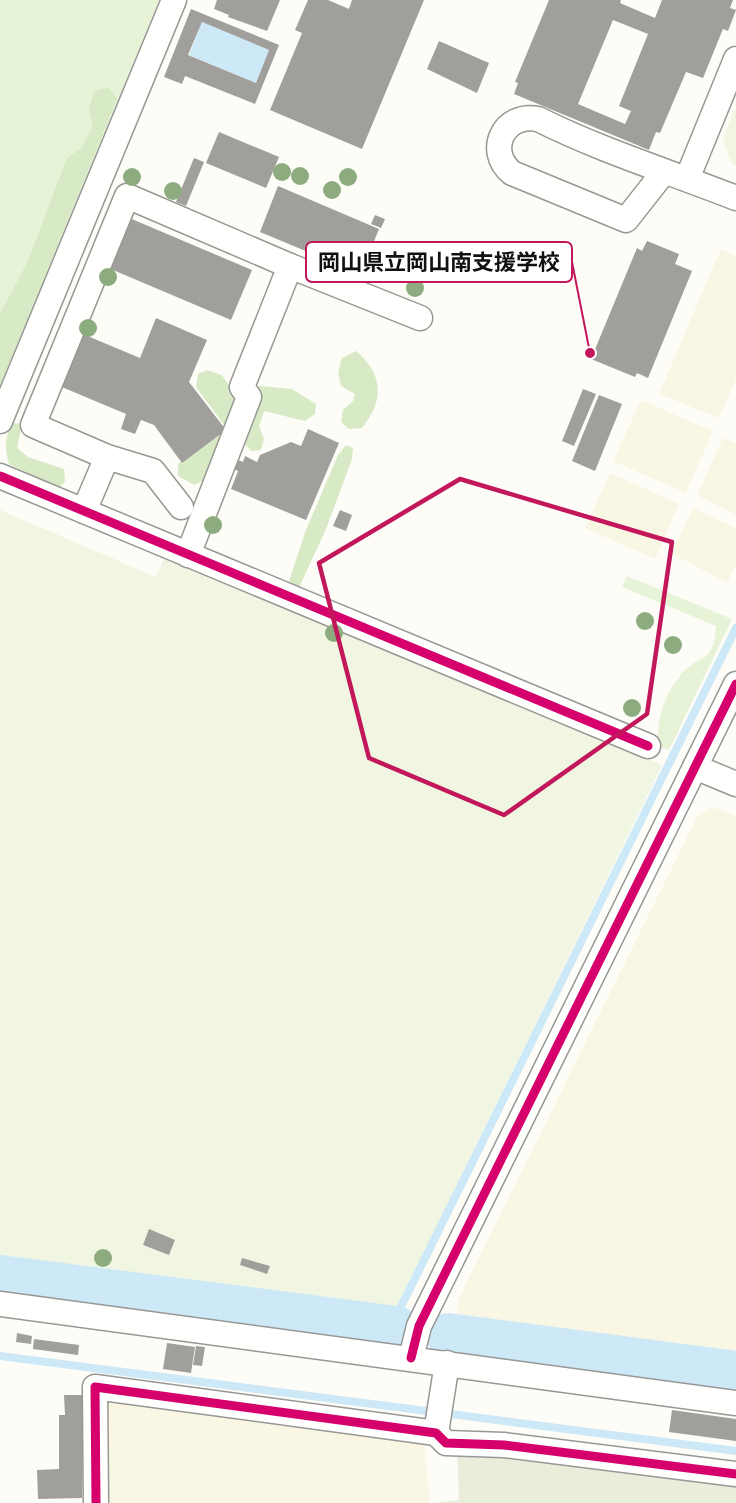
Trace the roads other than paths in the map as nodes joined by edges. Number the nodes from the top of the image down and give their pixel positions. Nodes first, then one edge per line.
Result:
1 (174, 0) edge
2 (736, 59) edge
3 (663, 173) junction
4 (687, 178) junction
5 (736, 198) edge
6 (290, 266) junction
7 (420, 318) dead end
8 (0, 421) edge
9 (107, 457) junction
10 (0, 476) edge
11 (181, 507) dead end
12 (84, 511) junction
13 (188, 555) junction
14 (736, 684) edge
15 (648, 746) dead end
16 (695, 767) junction
17 (736, 784) edge
18 (0, 1304) edge
19 (411, 1358) junction
20 (447, 1363) junction
21 (736, 1404) edge
22 (438, 1420) junction
23 (736, 1474) edge
24 (96, 1503) edge

1 - 8 street
2 - 4 street
3 - 3 street
3 - 4 street
4 - 5 street
6 - 7 street
6 - 9 street
6 - 13 street
9 - 11 street
9 - 12 street
10 - 12 street
12 - 13 street
13 - 15 street
14 - 16 street
16 - 17 street
16 - 19 street
18 - 19 street
19 - 20 street
20 - 21 street
20 - 22 street
22 - 23 street
22 - 24 street

